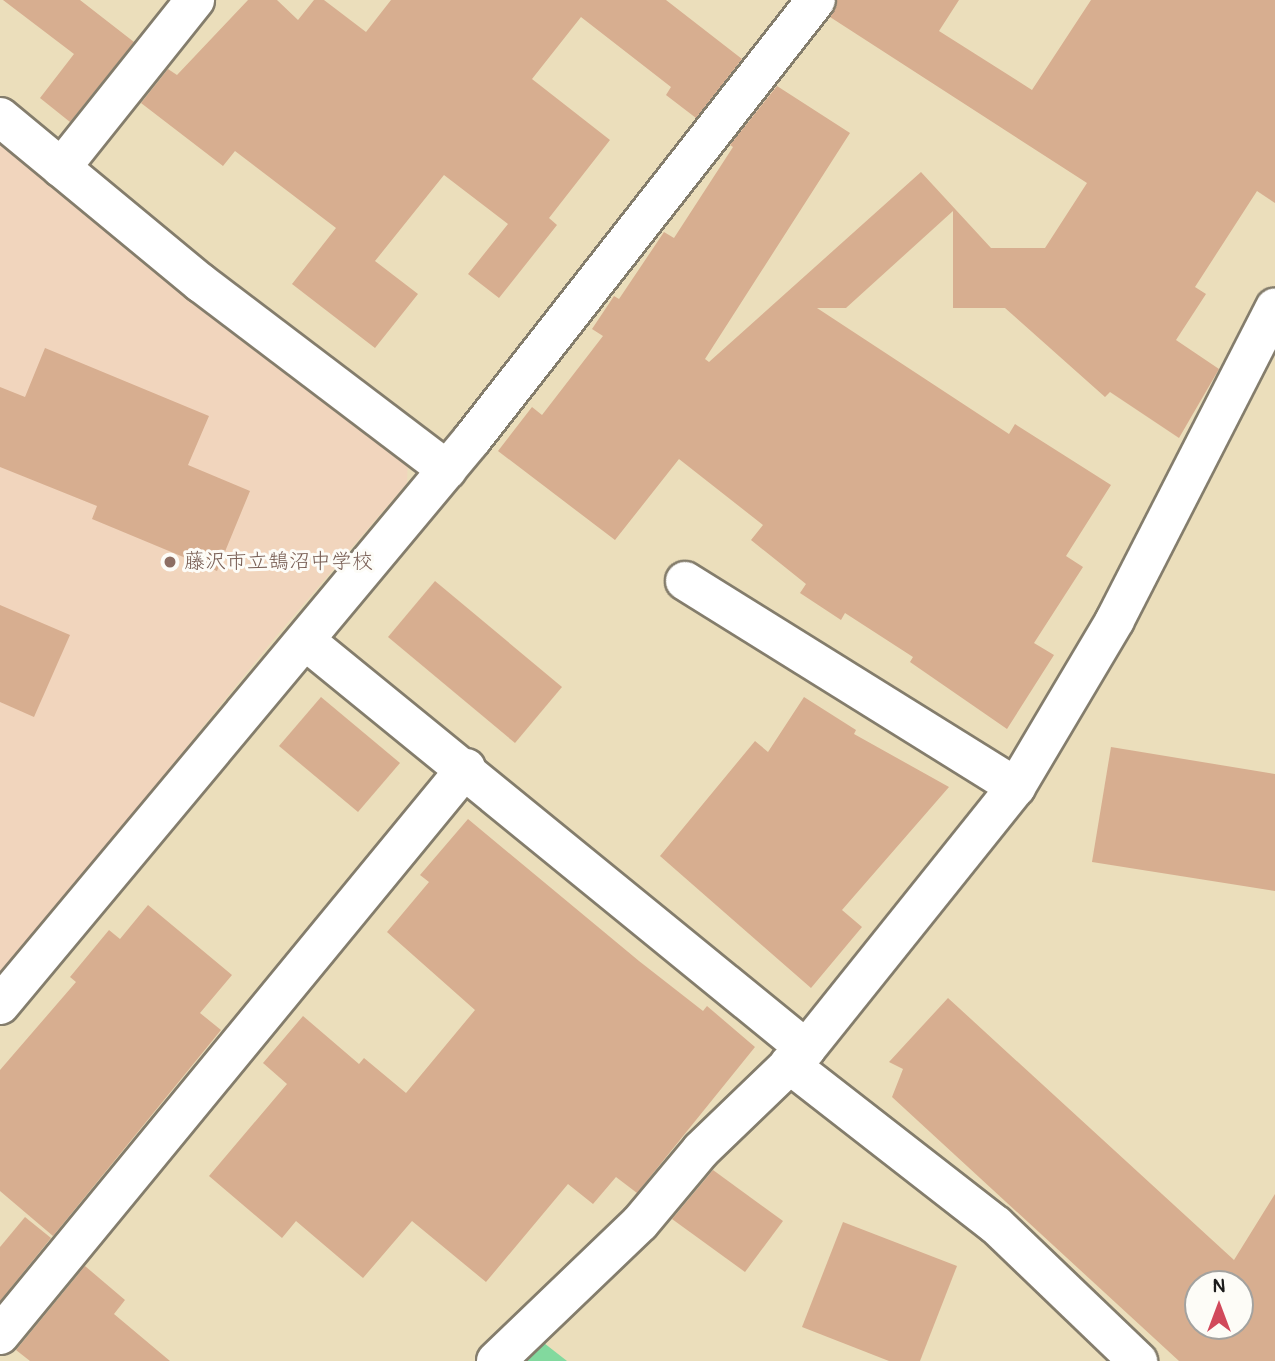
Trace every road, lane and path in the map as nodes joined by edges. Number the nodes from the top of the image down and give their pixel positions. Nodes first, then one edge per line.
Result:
1 (195, 0) edge
2 (816, 0) edge
3 (0, 117) edge
4 (61, 168) junction
5 (1275, 308) edge
6 (447, 470) junction
7 (685, 581) dead end
8 (307, 642) junction
9 (466, 768) junction
10 (1016, 787) junction
11 (0, 1005) edge
12 (798, 1057) junction
13 (0, 1335) edge
14 (496, 1361) edge
15 (1138, 1361) edge

1 - 4 street
2 - 6 street
3 - 4 street
4 - 6 street
5 - 10 street
6 - 8 street
7 - 10 street
8 - 9 street
8 - 11 street
9 - 12 street
9 - 13 street
10 - 12 street
12 - 14 street
12 - 15 street

